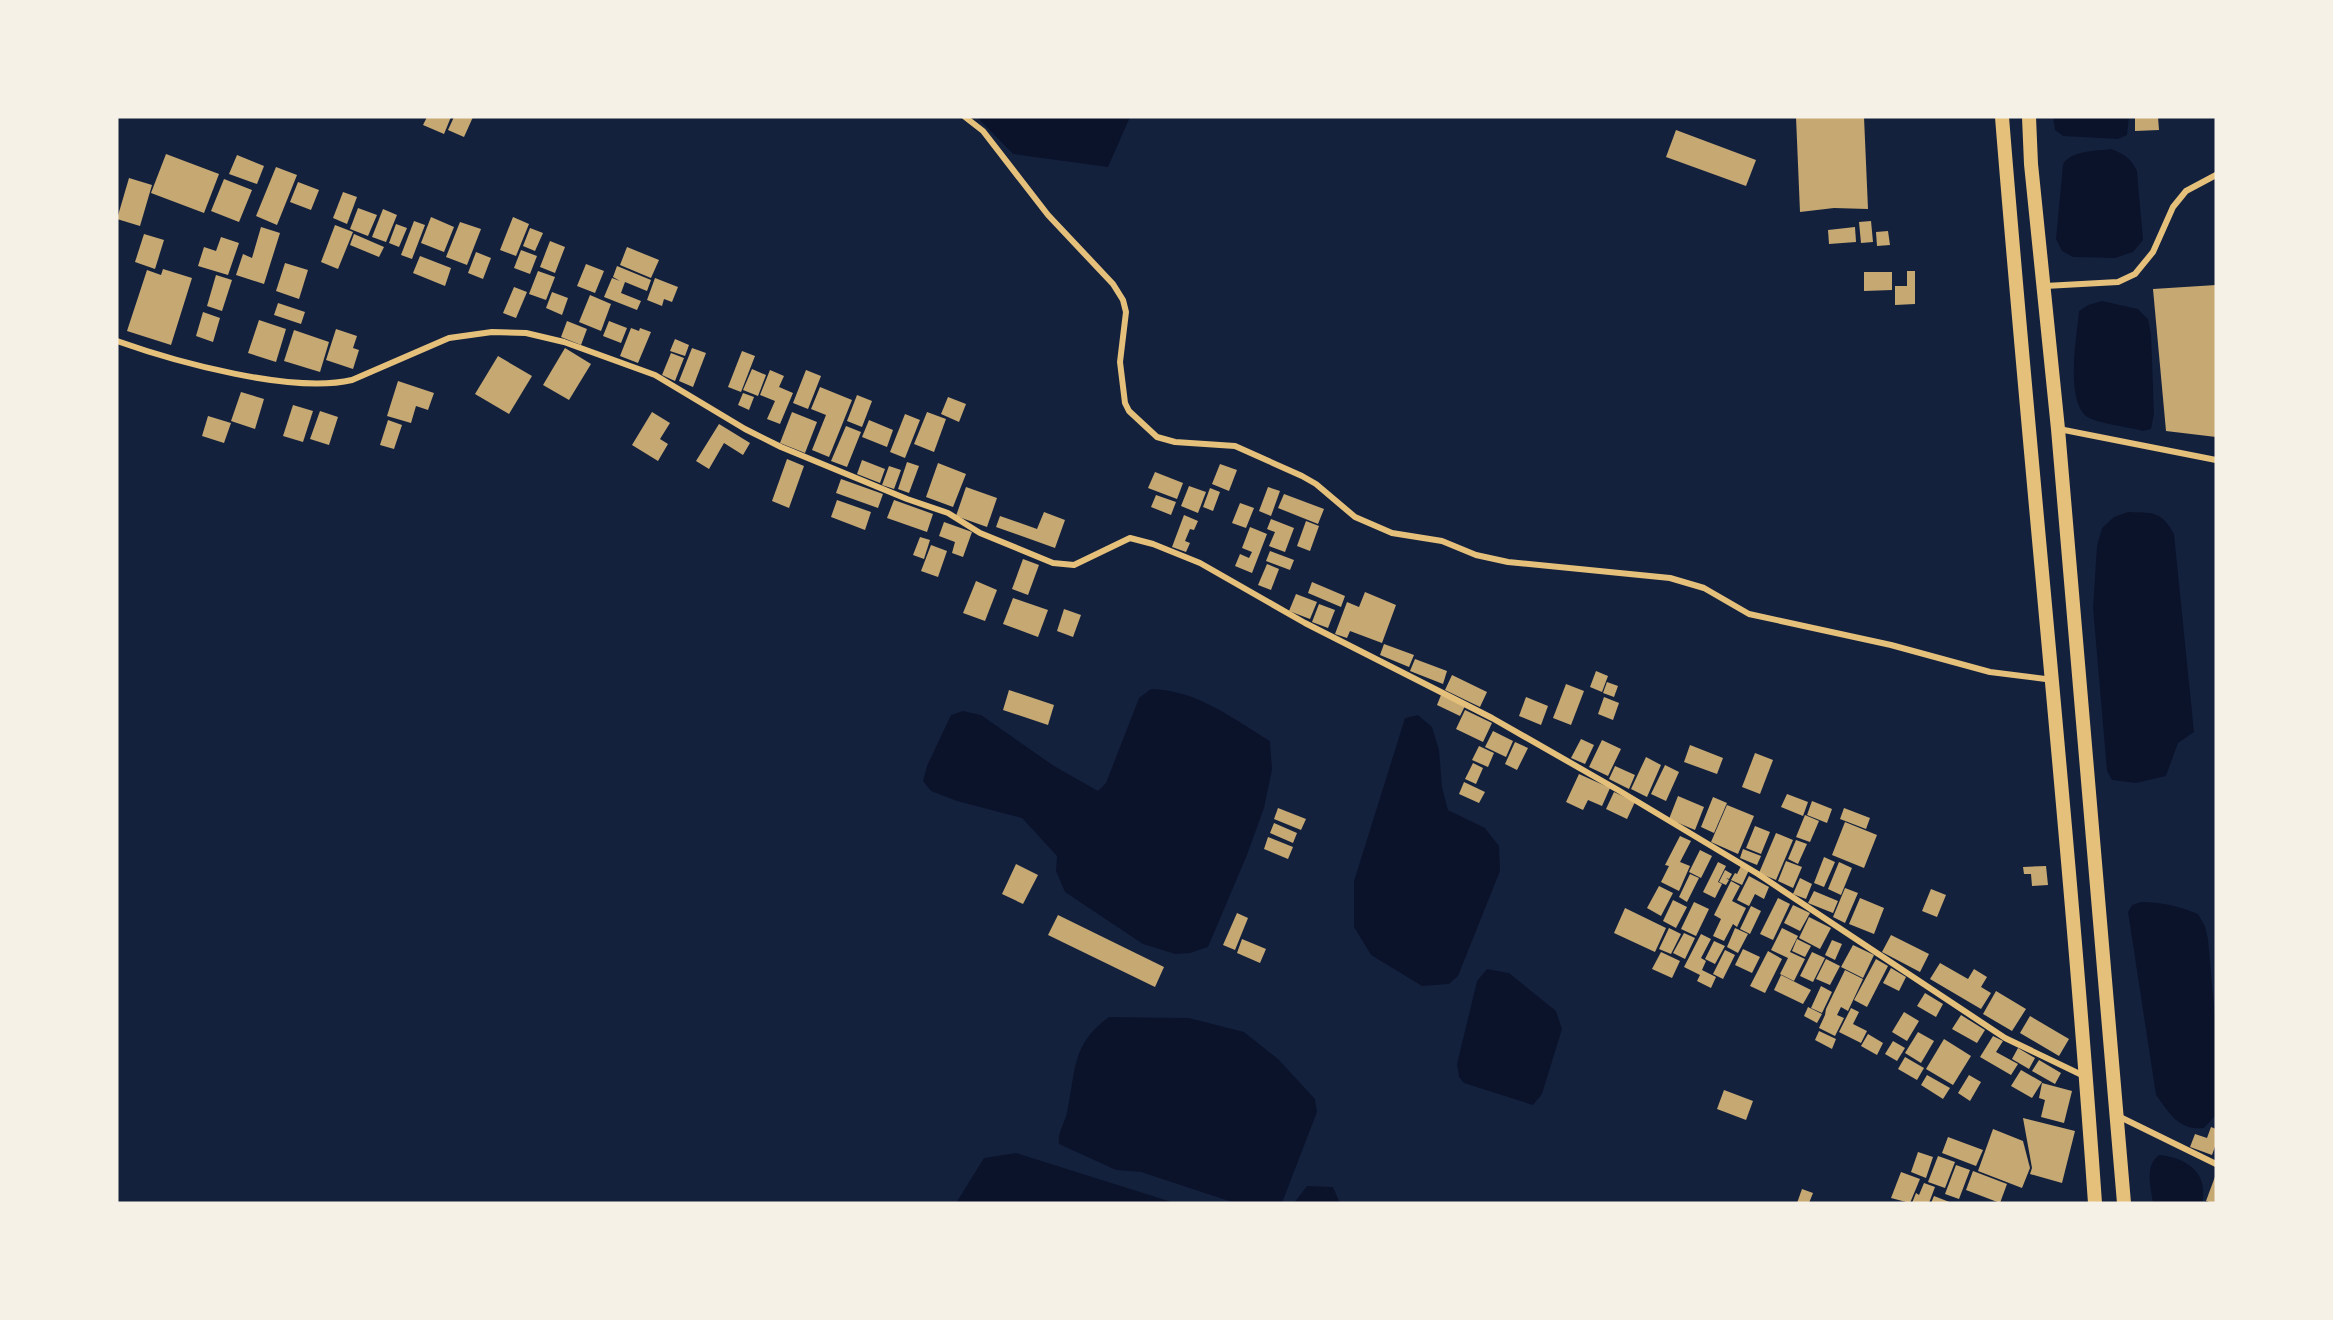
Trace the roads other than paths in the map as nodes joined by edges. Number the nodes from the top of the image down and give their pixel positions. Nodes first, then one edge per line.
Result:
1 (965, 117) edge
2 (2002, 117) edge
3 (2029, 117) edge
4 (2216, 175) edge
5 (2044, 286) junction
6 (117, 341) edge
7 (2058, 429) junction
8 (2216, 460) edge
9 (2053, 680) junction
10 (2086, 1076) junction
11 (2117, 1116) junction
12 (2216, 1164) edge
13 (2095, 1203) edge
14 (2124, 1203) edge

1 - 9 street
2 - 9 highway
3 - 5 highway
4 - 5 street
5 - 7 highway
6 - 10 street
7 - 8 street
7 - 11 highway
9 - 10 highway
10 - 13 highway
11 - 12 street
11 - 14 highway

